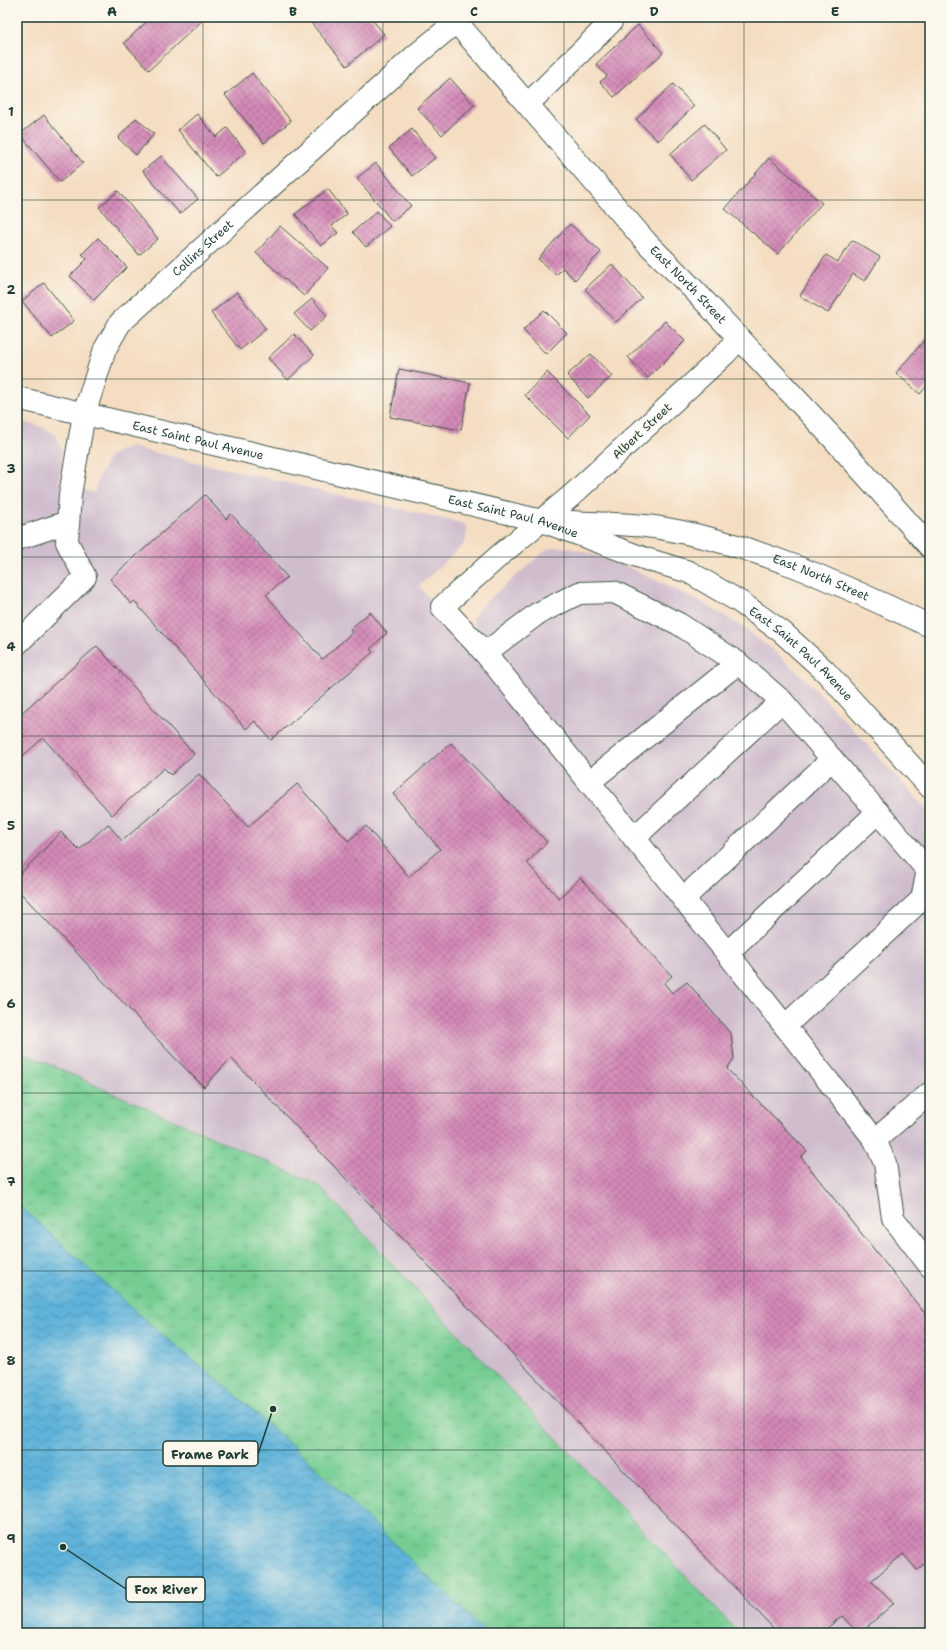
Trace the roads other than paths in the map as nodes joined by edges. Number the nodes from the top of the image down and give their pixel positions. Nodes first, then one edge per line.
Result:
1 (454, 19) edge
2 (611, 22) dead end
3 (528, 104) junction
4 (739, 338) junction
5 (17, 398) edge
6 (84, 414) junction
7 (542, 521) junction
8 (68, 532) junction
9 (17, 539) edge
10 (930, 547) edge
11 (930, 626) edge
12 (17, 644) edge
13 (485, 653) junction
14 (738, 663) junction
15 (782, 701) junction
16 (832, 759) junction
17 (589, 782) junction
18 (930, 788) edge
19 (878, 812) junction
20 (634, 838) junction
21 (929, 870) edge
22 (683, 899) junction
23 (727, 953) junction
24 (785, 1026) junction
25 (930, 1093) edge
26 (875, 1140) junction
27 (930, 1266) edge

1 - 3 street, East North Street
1 - 6 street, Collins Street
2 - 3 street
3 - 4 street, East North Street
4 - 7 street, Albert Street
4 - 10 street, East North Street
5 - 6 street, East Saint Paul Avenue
6 - 7 street, East Saint Paul Avenue
6 - 8 street, Collins Street
7 - 11 street, East North Street
7 - 13 street, Albert Street
7 - 18 street, East Saint Paul Avenue
8 - 9 street
8 - 12 street
13 - 14 street
13 - 17 street
14 - 15 street
14 - 17 street
15 - 16 street
15 - 20 street
16 - 19 street
16 - 22 street
17 - 20 street
19 - 21 street
19 - 23 street
20 - 22 street
21 - 24 street
22 - 23 street
23 - 24 street
24 - 26 street
25 - 26 street
26 - 27 street

